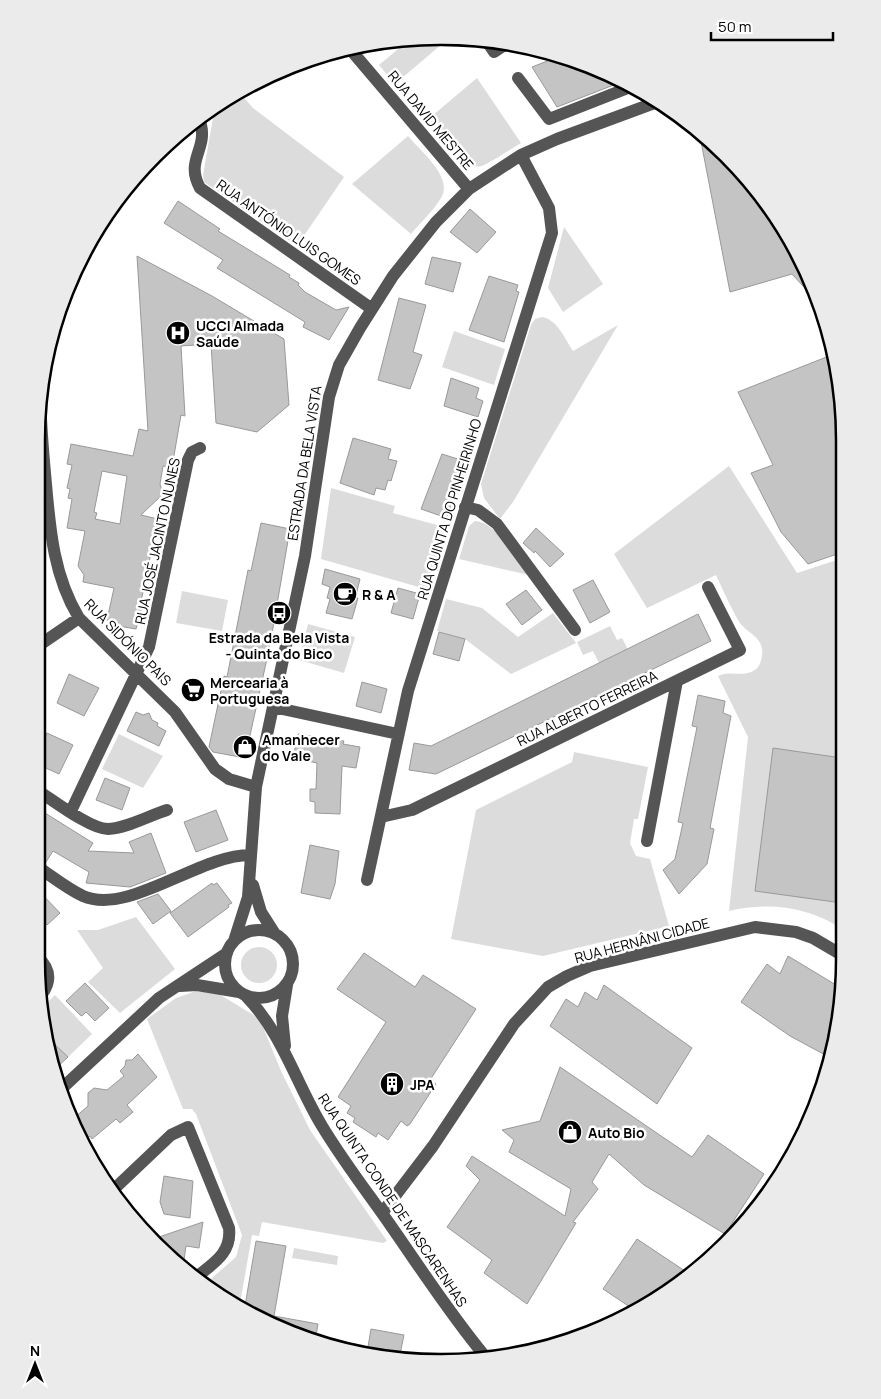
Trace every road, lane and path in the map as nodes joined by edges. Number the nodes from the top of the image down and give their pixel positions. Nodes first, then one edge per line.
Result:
1 (355, 55) edge
2 (518, 78) dead end
3 (623, 90) edge
4 (649, 105) edge
5 (201, 126) edge
6 (521, 155) junction
7 (469, 189) junction
8 (372, 308) junction
9 (200, 448) dead end
10 (45, 476) edge
11 (465, 507) junction
12 (708, 587) dead end
13 (79, 618) junction
14 (575, 630) dead end
15 (45, 641) edge
16 (137, 674) junction
17 (677, 681) junction
18 (273, 707) junction
19 (398, 734) junction
20 (256, 787) junction
21 (45, 795) edge
22 (166, 810) dead end
23 (71, 811) junction
24 (381, 818) junction
25 (648, 841) dead end
26 (251, 855) junction
27 (250, 869) junction
28 (45, 872) edge
29 (367, 880) dead end
30 (275, 934) junction
31 (234, 941) junction
32 (836, 951) edge
33 (227, 953) junction
34 (45, 967) edge
35 (287, 985) junction
36 (46, 986) edge
37 (177, 986) junction
38 (242, 994) junction
39 (286, 1056) junction
40 (66, 1085) edge
41 (118, 1186) edge
42 (382, 1213) junction
43 (201, 1273) edge
44 (482, 1352) edge

1 - 7 street, RUA DAVID MESTRE
2 - 3 street
4 - 6 street, ESTRADA DA BELA VISTA
5 - 8 street, RUA ANTÓNIO LUIS GOMES
6 - 7 street, ESTRADA DA BELA VISTA
6 - 11 street, RUA QUINTA DO PINHEIRINHO
7 - 8 street, ESTRADA DA BELA VISTA
8 - 18 street, ESTRADA DA BELA VISTA
9 - 16 street, RUA JOSÉ JACINTO NUNES
10 - 13 street, RUA SIDÓNIO PAIS
11 - 14 street
11 - 19 street, RUA QUINTA DO PINHEIRINHO
12 - 17 street, RUA ALBERTO FERREIRA
13 - 15 street
13 - 16 street, RUA SIDÓNIO PAIS
16 - 20 street, RUA SIDÓNIO PAIS
16 - 23 street, RUA JOSÉ JACINTO NUNES
17 - 24 street, RUA ALBERTO FERREIRA
17 - 25 street
18 - 19 street
18 - 20 street, ESTRADA DA BELA VISTA
19 - 24 street, RUA QUINTA DO PINHEIRINHO
20 - 26 street, ESTRADA DA BELA VISTA
21 - 23 street
22 - 23 street
24 - 29 street, RUA QUINTA DO PINHEIRINHO
26 - 27 street, ESTRADA DA BELA VISTA
26 - 28 street
27 - 30 street
27 - 31 street
30 - 31 street
30 - 35 street
31 - 33 street
32 - 42 street, RUA HERNÂNI CIDADE
33 - 37 street
33 - 38 street
34 - 36 street
35 - 38 street
35 - 39 street, RUA QUINTA CONDE DE MASCARENHAS
37 - 38 street
37 - 40 street
38 - 39 street, RUA QUINTA CONDE DE MASCARENHAS
39 - 42 street, RUA QUINTA CONDE DE MASCARENHAS
41 - 43 street
42 - 44 street, RUA QUINTA CONDE DE MASCARENHAS

